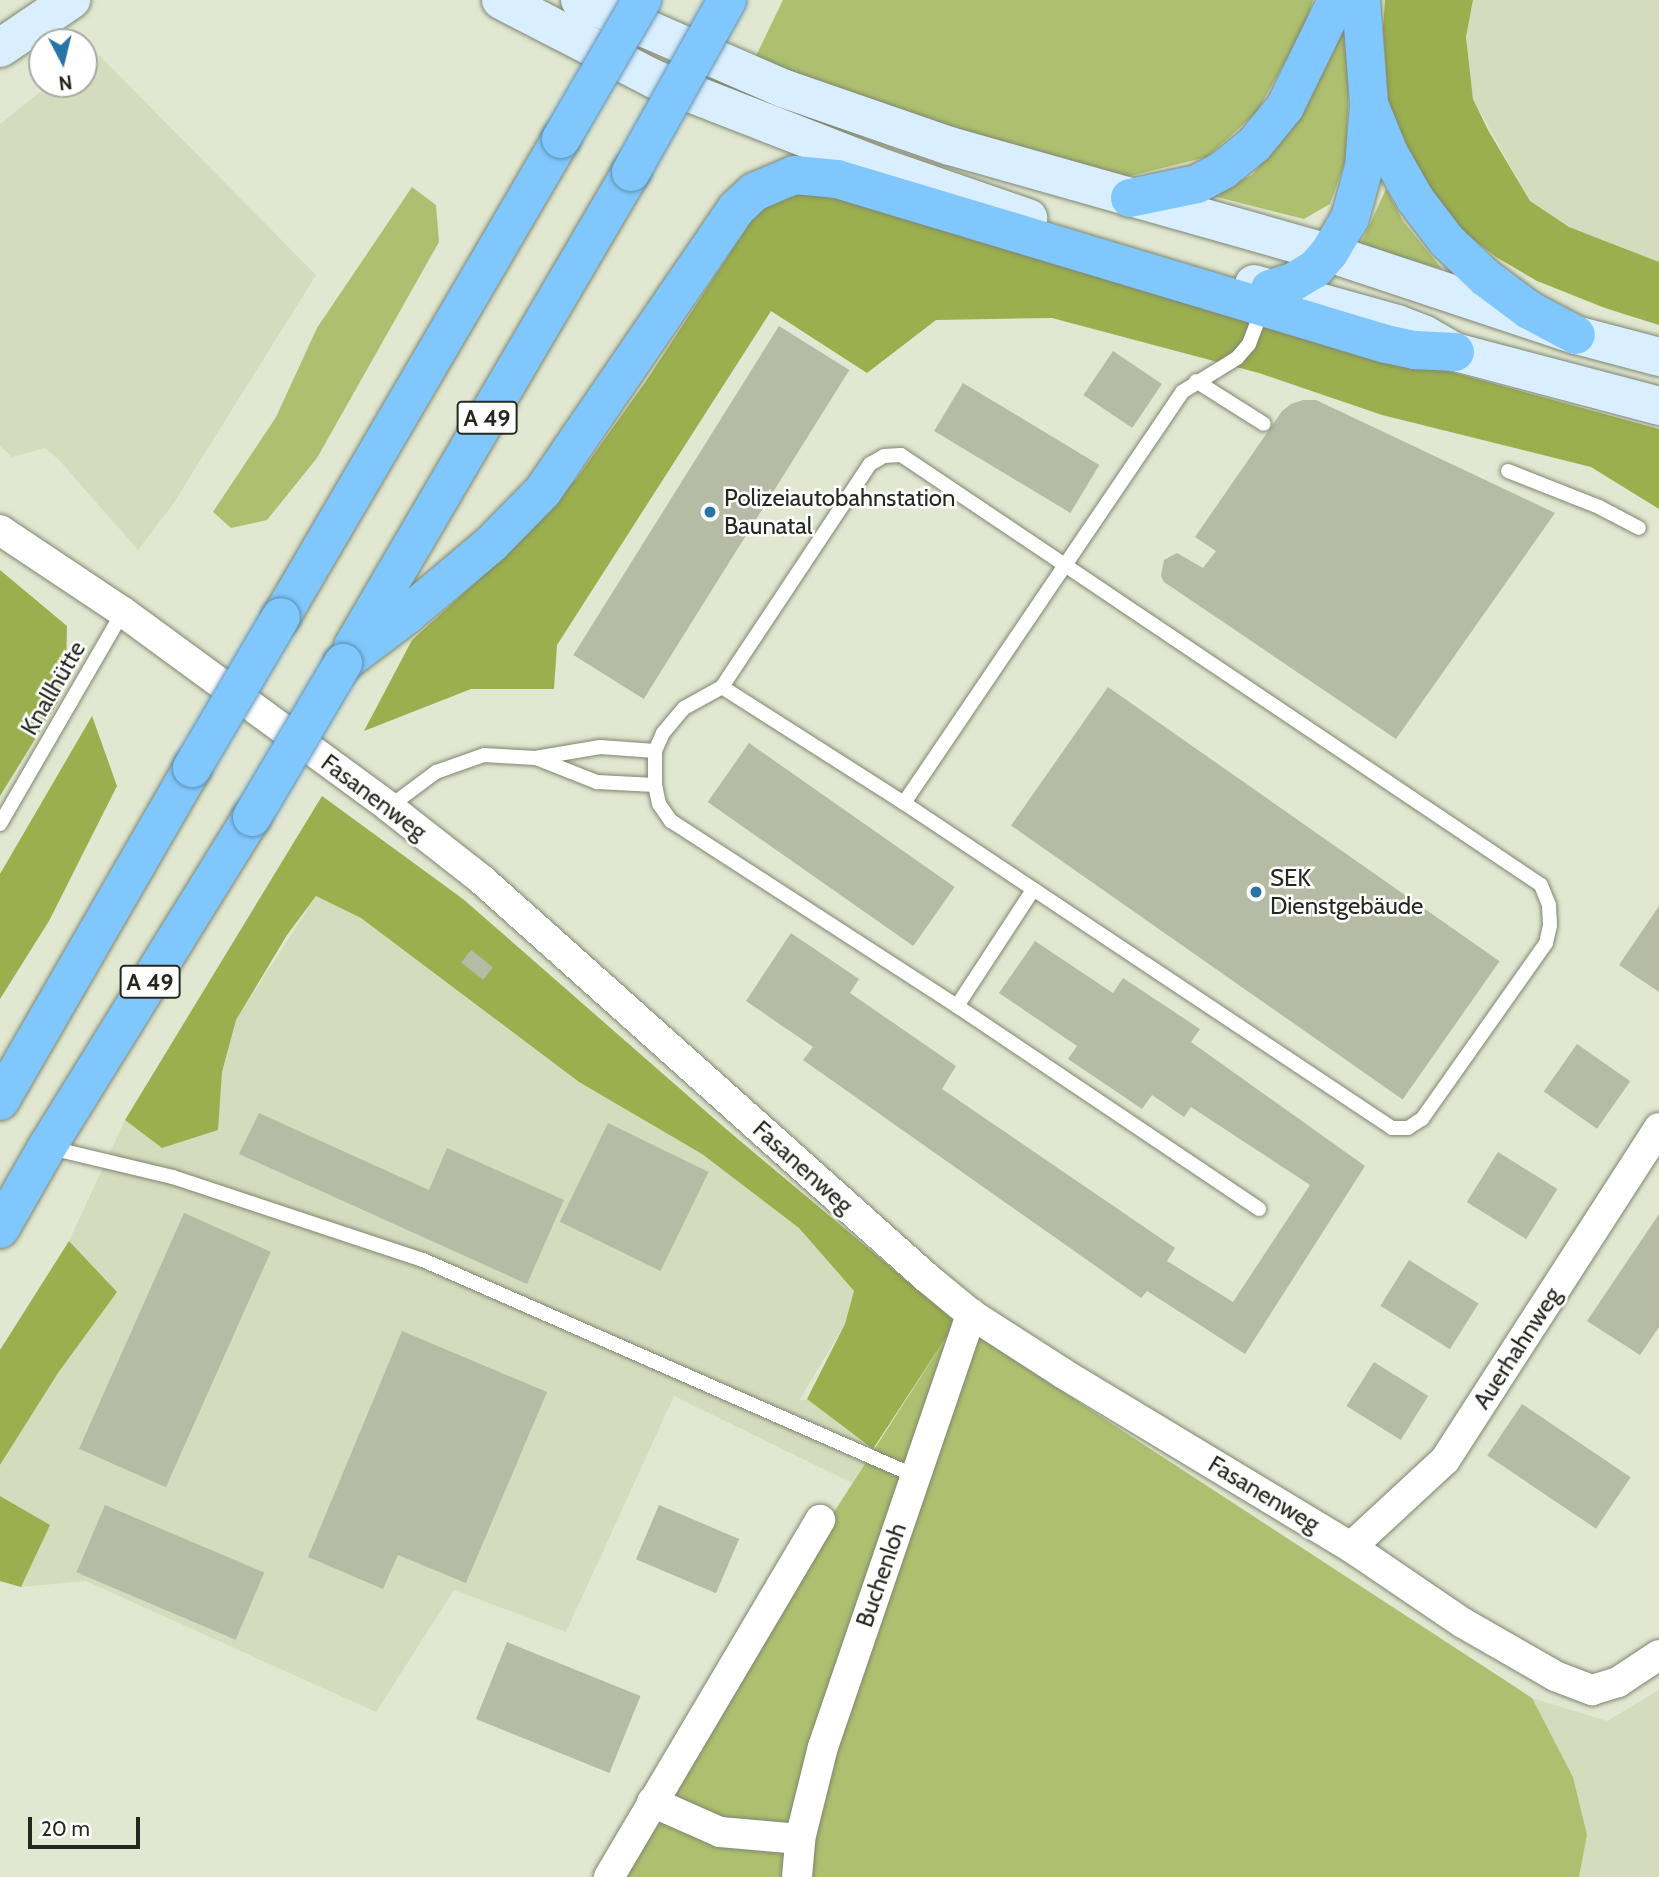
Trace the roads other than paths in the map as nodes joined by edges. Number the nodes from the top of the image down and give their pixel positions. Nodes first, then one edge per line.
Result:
1 (71, 0) edge
2 (501, 0) edge
3 (580, 0) edge
4 (642, 0) edge
5 (727, 0) edge
6 (1337, 0) edge
7 (1361, 0) edge
8 (0, 48) edge
9 (1369, 104) junction
10 (1130, 198) junction
11 (1329, 253) junction
12 (1277, 272) junction
13 (1576, 335) junction
14 (1455, 352) joint
15 (1659, 358) edge
16 (1196, 381) junction
17 (1659, 405) edge
18 (1264, 424) dead end
19 (1508, 471) dead end
20 (1639, 528) dead end
21 (0, 530) edge
22 (1064, 567) junction
23 (123, 612) junction
24 (344, 663) junction
25 (722, 687) junction
26 (655, 751) junction
27 (535, 758) junction
28 (655, 785) junction
29 (904, 803) junction
30 (389, 807) junction
31 (0, 824) edge
32 (1033, 890) junction
33 (957, 1006) junction
34 (0, 1101) edge
35 (1659, 1128) edge
36 (47, 1147) junction
37 (1259, 1209) dead end
38 (0, 1229) edge
39 (971, 1314) junction
40 (915, 1476) junction
41 (820, 1520) dead end
42 (1351, 1547) junction
43 (1659, 1655) edge
44 (652, 1802) junction
45 (800, 1839) junction
46 (609, 1877) edge
47 (797, 1877) edge

1 - 8 main road
2 - 12 main road
3 - 10 main road
4 - 34 highway, A 49, bridge
5 - 24 highway, A 49, bridge
6 - 10 highway
7 - 9 highway
9 - 11 highway
9 - 13 highway
10 - 12 main road
11 - 12 main road
11 - 12 highway
11 - 13 main road
12 - 14 highway
12 - 16 lane
12 - 24 highway
13 - 15 main road
14 - 17 main road
16 - 18 lane
16 - 22 lane
19 - 20 lane
21 - 23 street, Fasanenweg
22 - 25 lane
22 - 29 lane
22 - 32 lane
23 - 30 street, Fasanenweg
23 - 31 lane, Knallhütte
24 - 36 highway, A 49, bridge
25 - 26 lane
25 - 29 lane
26 - 27 lane
26 - 28 lane
27 - 28 lane
27 - 30 lane
28 - 33 lane
29 - 32 lane
30 - 39 street, Fasanenweg
32 - 33 lane
33 - 37 lane
35 - 42 street, Auerhahnweg
36 - 38 highway, A 49
36 - 40 lane
39 - 40 street, Buchenloh
39 - 42 street, Fasanenweg
40 - 45 street, Buchenloh
41 - 44 street
42 - 43 street, Fasanenweg
44 - 45 street
44 - 46 street
45 - 47 street, Buchenloh

